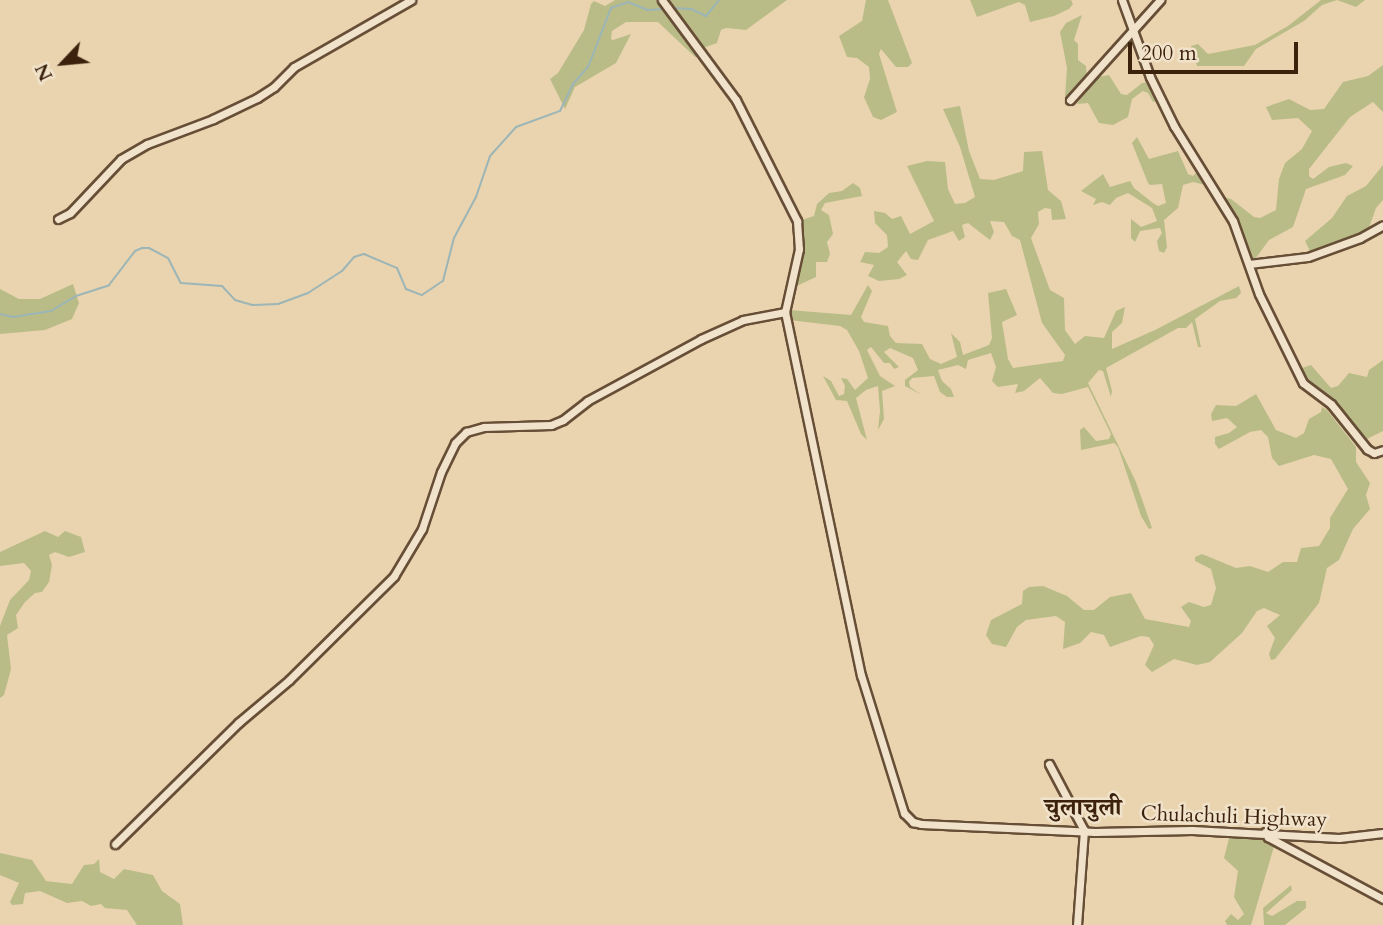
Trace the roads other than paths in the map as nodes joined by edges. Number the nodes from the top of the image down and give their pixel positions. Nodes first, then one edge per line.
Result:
1 (411, 0) edge
2 (1122, 0) edge
3 (1160, 0) edge
4 (663, 1) edge
5 (1132, 31) junction
6 (1070, 100) dead end
7 (58, 219) dead end
8 (1383, 225) edge
9 (1249, 264) junction
10 (785, 312) junction
11 (1383, 450) edge
12 (1049, 764) dead end
13 (1084, 830) junction
14 (1265, 832) junction
15 (1383, 833) edge
16 (115, 844) dead end
17 (1383, 899) edge
18 (1077, 925) edge

1 - 7 street
2 - 5 street
3 - 5 street
4 - 10 street
5 - 6 street
5 - 9 street
8 - 9 street
9 - 11 street
10 - 13 street, Chulachuli Highway
10 - 16 street
12 - 13 street
13 - 14 street, Chulachuli Highway
13 - 18 street
14 - 15 street, Chulachuli Highway
14 - 17 street

